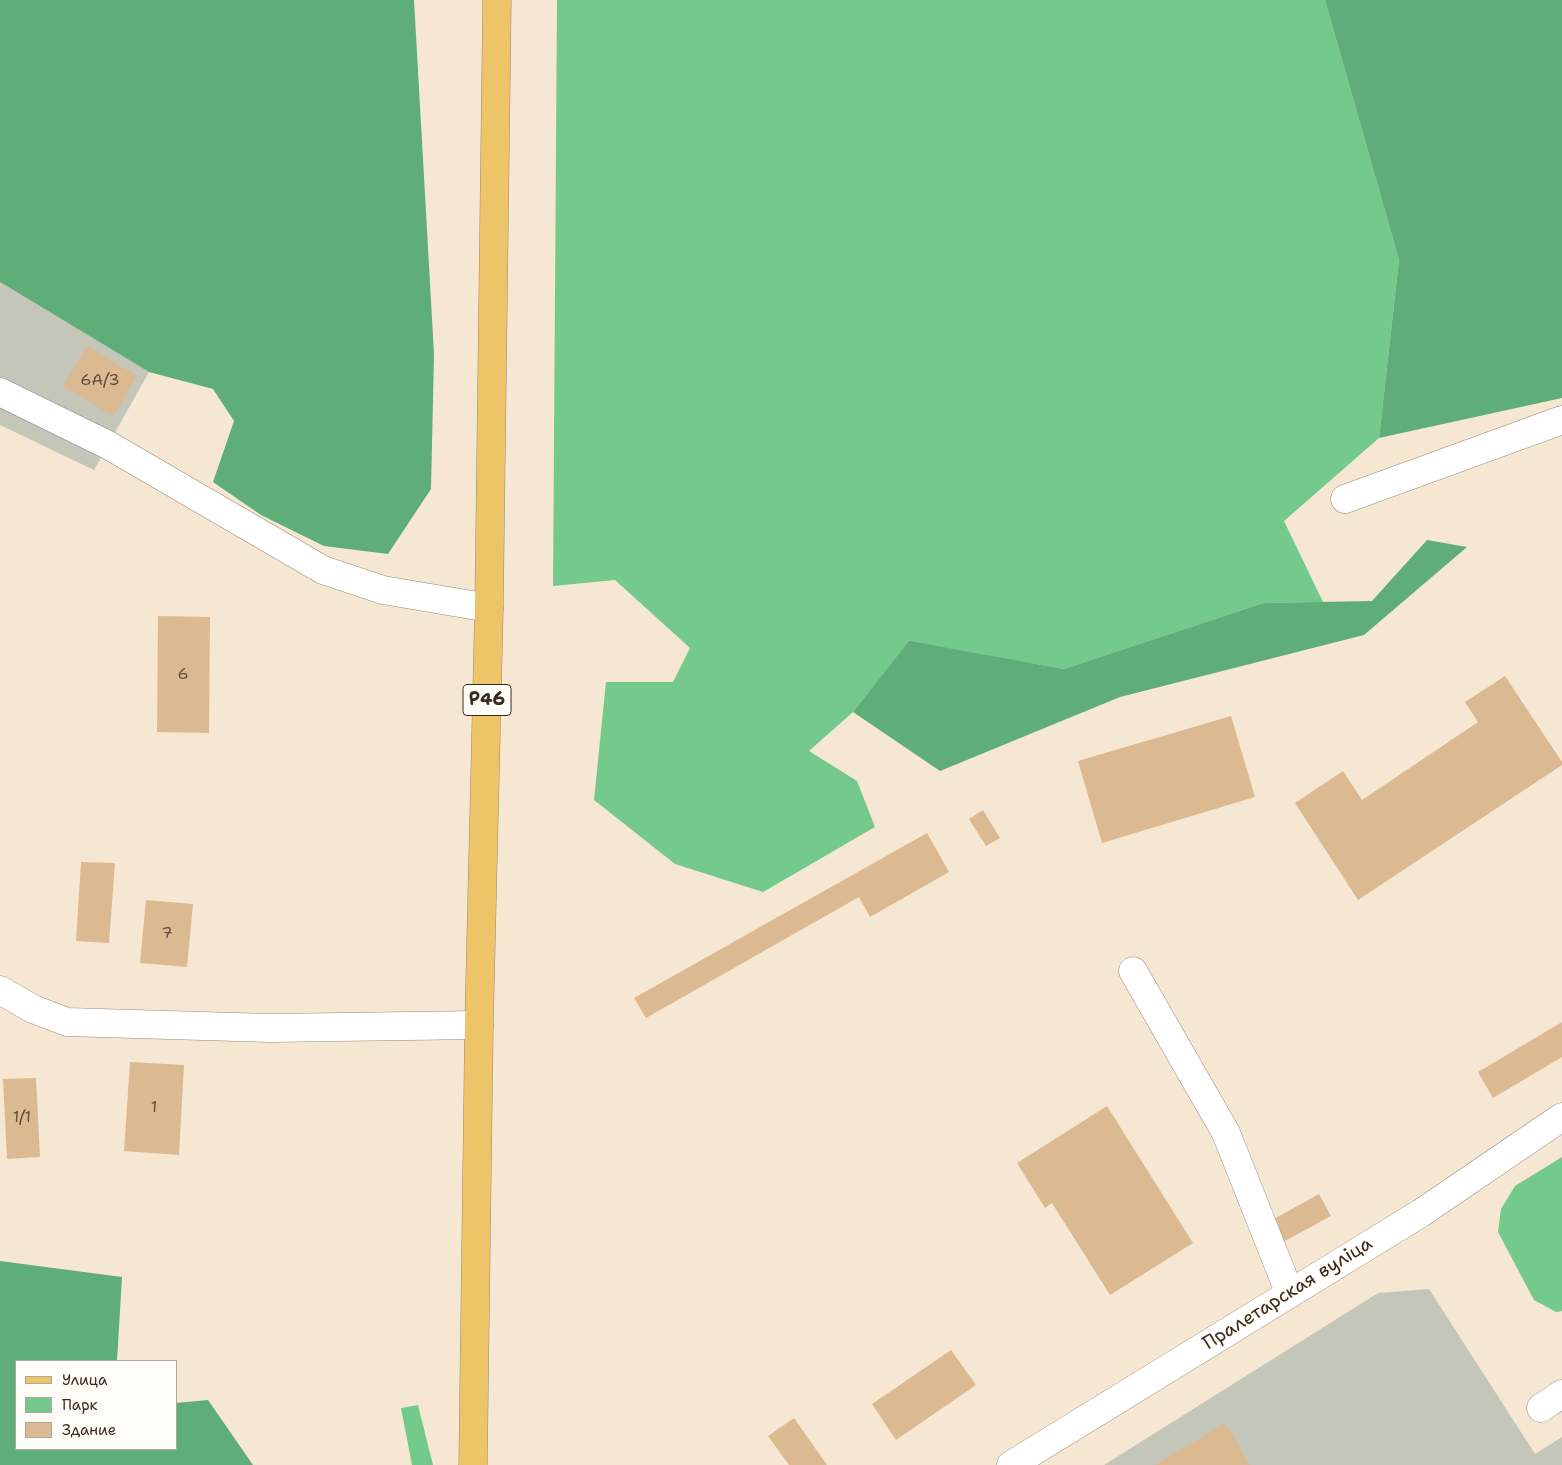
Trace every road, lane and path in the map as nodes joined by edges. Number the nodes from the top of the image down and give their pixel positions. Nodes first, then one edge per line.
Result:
1 (497, 0) edge
2 (0, 392) edge
3 (1562, 420) edge
4 (1345, 499) dead end
5 (489, 608) junction
6 (1133, 971) dead end
7 (0, 990) edge
8 (478, 1026) junction
9 (1562, 1117) edge
10 (1290, 1294) junction
11 (473, 1465) edge
12 (1011, 1465) edge

1 - 5 main road, Р46
2 - 5 street
3 - 4 street
5 - 8 main road, Р46
6 - 10 street
7 - 8 street
8 - 11 main road, Р46
9 - 10 street, Пралетарская вуліца
10 - 12 street, Пралетарская вуліца

